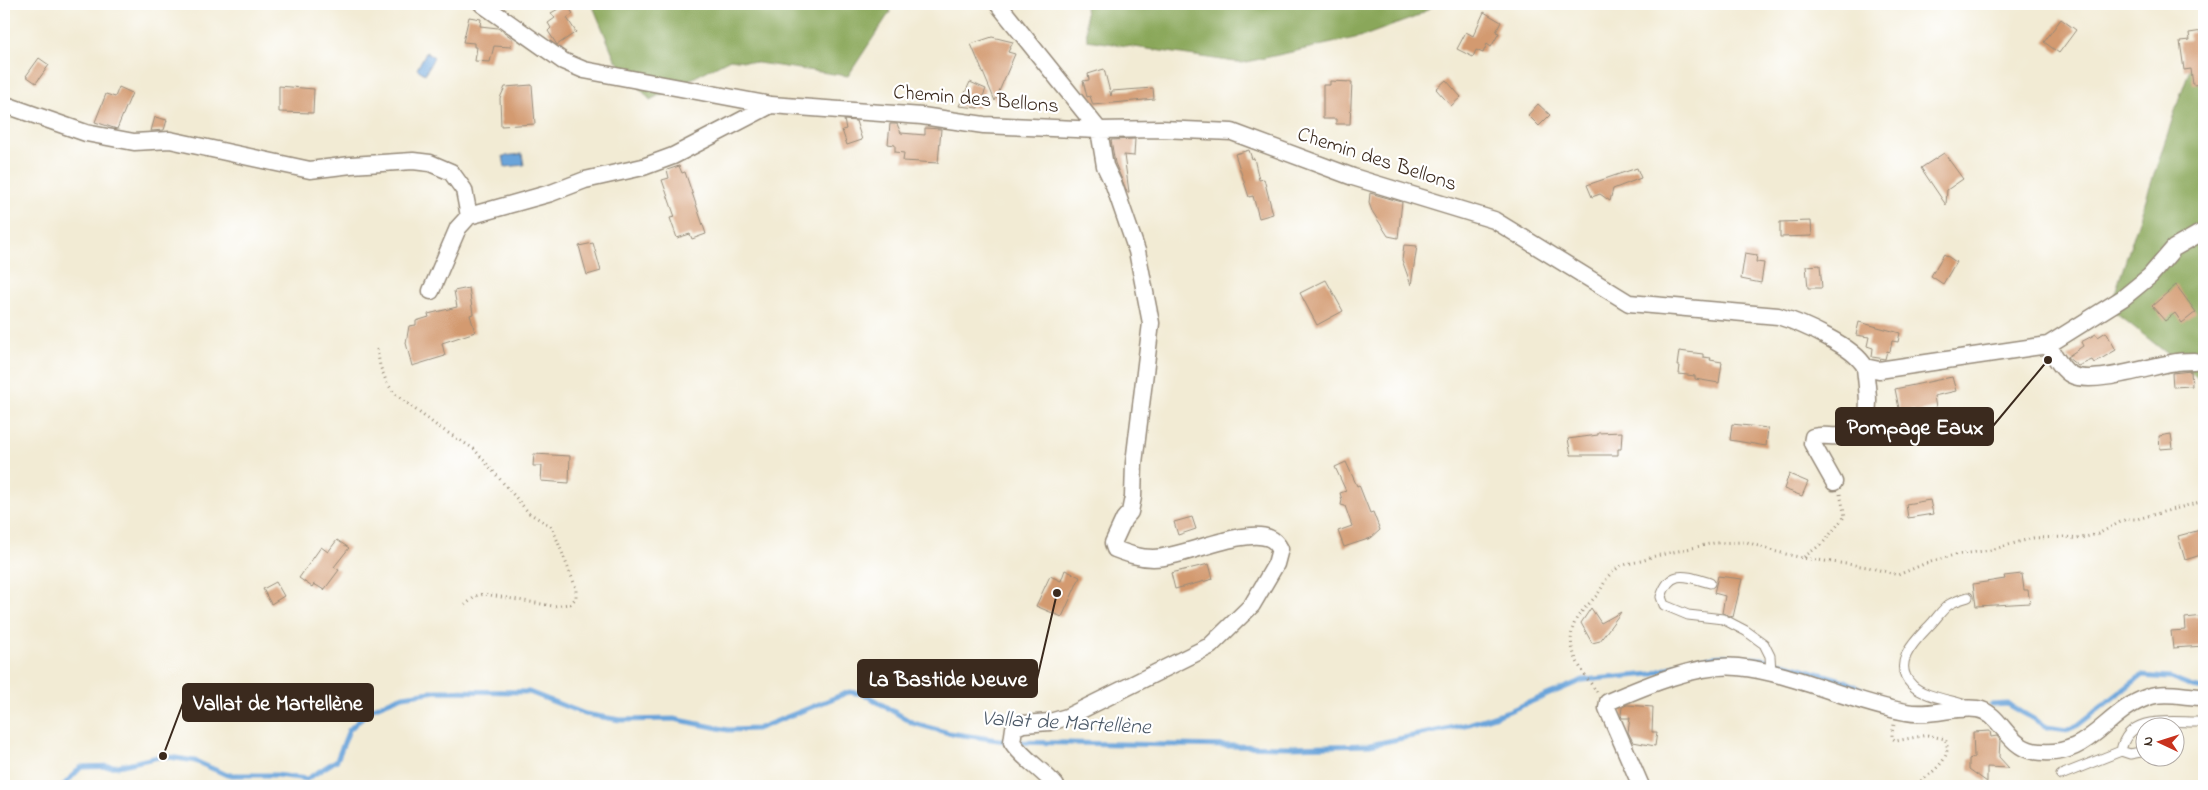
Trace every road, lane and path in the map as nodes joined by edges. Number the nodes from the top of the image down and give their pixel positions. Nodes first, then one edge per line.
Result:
1 (482, 4) edge
2 (998, 4) edge
3 (771, 105) junction
4 (4, 107) edge
5 (1100, 130) junction
6 (469, 216) junction
7 (2204, 231) edge
8 (431, 291) dead end
9 (2048, 345) junction
10 (377, 349) dead end
11 (2194, 361) dead end
12 (1865, 367) junction
13 (1834, 482) joint
14 (2204, 501) edge
15 (1804, 558) junction
16 (1710, 583) dead end
17 (1968, 597) dead end
18 (465, 605) dead end
19 (1770, 664) junction
20 (2204, 697) edge
21 (1608, 702) junction
22 (1978, 709) junction
23 (1900, 711) junction
24 (2204, 722) edge
25 (2121, 751) junction
26 (2136, 753) edge
27 (2061, 775) dead end
28 (1056, 786) edge
29 (1641, 786) edge
30 (1914, 786) edge

1 - 3 street, Chemin des Bellons
2 - 5 street
3 - 5 street, Chemin des Bellons
3 - 6 street
4 - 6 street
5 - 12 street, Chemin des Bellons
5 - 28 street
6 - 8 street
7 - 9 street
9 - 11 street
9 - 12 street
10 - 18 path
12 - 13 street
13 - 15 path
14 - 15 path
15 - 21 path
16 - 19 lane
17 - 22 lane
19 - 21 street
19 - 23 street
20 - 22 street
21 - 29 street
22 - 23 street
23 - 30 path
24 - 25 lane
25 - 26 lane
25 - 27 lane

